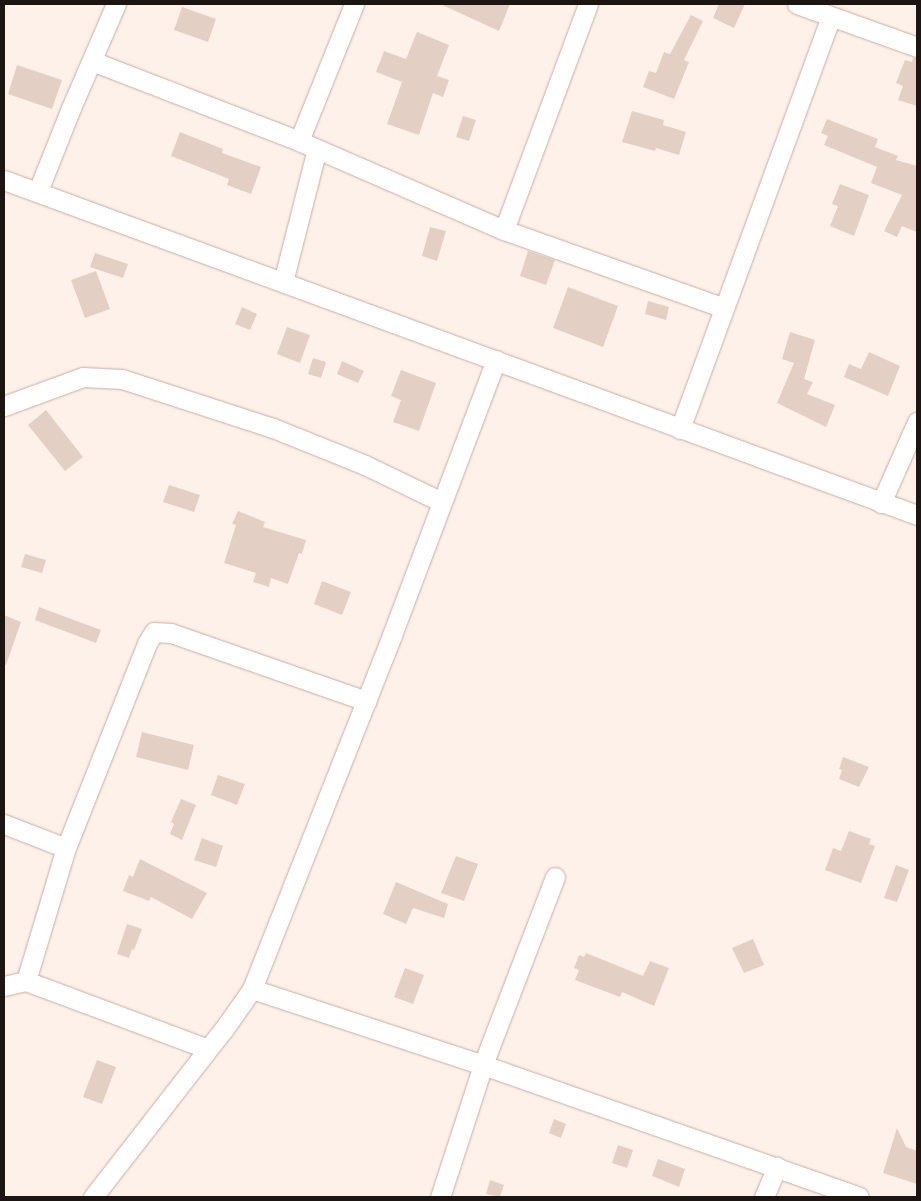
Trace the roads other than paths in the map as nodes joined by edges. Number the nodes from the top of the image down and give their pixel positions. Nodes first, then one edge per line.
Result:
1 (116, 4) edge
2 (354, 4) edge
3 (588, 4) edge
4 (797, 4) edge
5 (831, 16) junction
6 (917, 47) edge
7 (92, 61) junction
8 (299, 141) junction
9 (317, 149) junction
10 (4, 180) edge
11 (38, 191) junction
12 (504, 230) junction
13 (283, 282) junction
14 (724, 308) junction
15 (496, 360) junction
16 (4, 406) edge
17 (917, 422) edge
18 (680, 429) junction
19 (442, 502) junction
20 (881, 504) junction
21 (917, 515) edge
22 (366, 701) junction
23 (4, 824) edge
24 (66, 848) junction
25 (556, 877) dead end
26 (26, 981) junction
27 (4, 986) edge
28 (252, 989) junction
29 (208, 1049) junction
30 (483, 1065) junction
31 (776, 1168) junction
32 (93, 1197) edge
33 (440, 1197) edge
34 (764, 1197) edge
35 (859, 1197) edge

1 - 7 street
2 - 8 street
3 - 12 street
4 - 5 street
5 - 6 street
5 - 14 street
7 - 8 street
7 - 11 street
8 - 9 street
9 - 12 street
9 - 13 street
10 - 11 street
11 - 13 street
12 - 14 street
13 - 15 street
14 - 18 street
15 - 18 street
15 - 19 street
16 - 19 street
17 - 20 street
18 - 20 street
19 - 22 street
20 - 21 street
22 - 24 street
22 - 28 street
23 - 24 street
24 - 26 street
25 - 30 street
26 - 27 street
26 - 29 street
28 - 29 street
28 - 30 street
29 - 32 street
30 - 31 street
30 - 33 street
31 - 34 street
31 - 35 street

